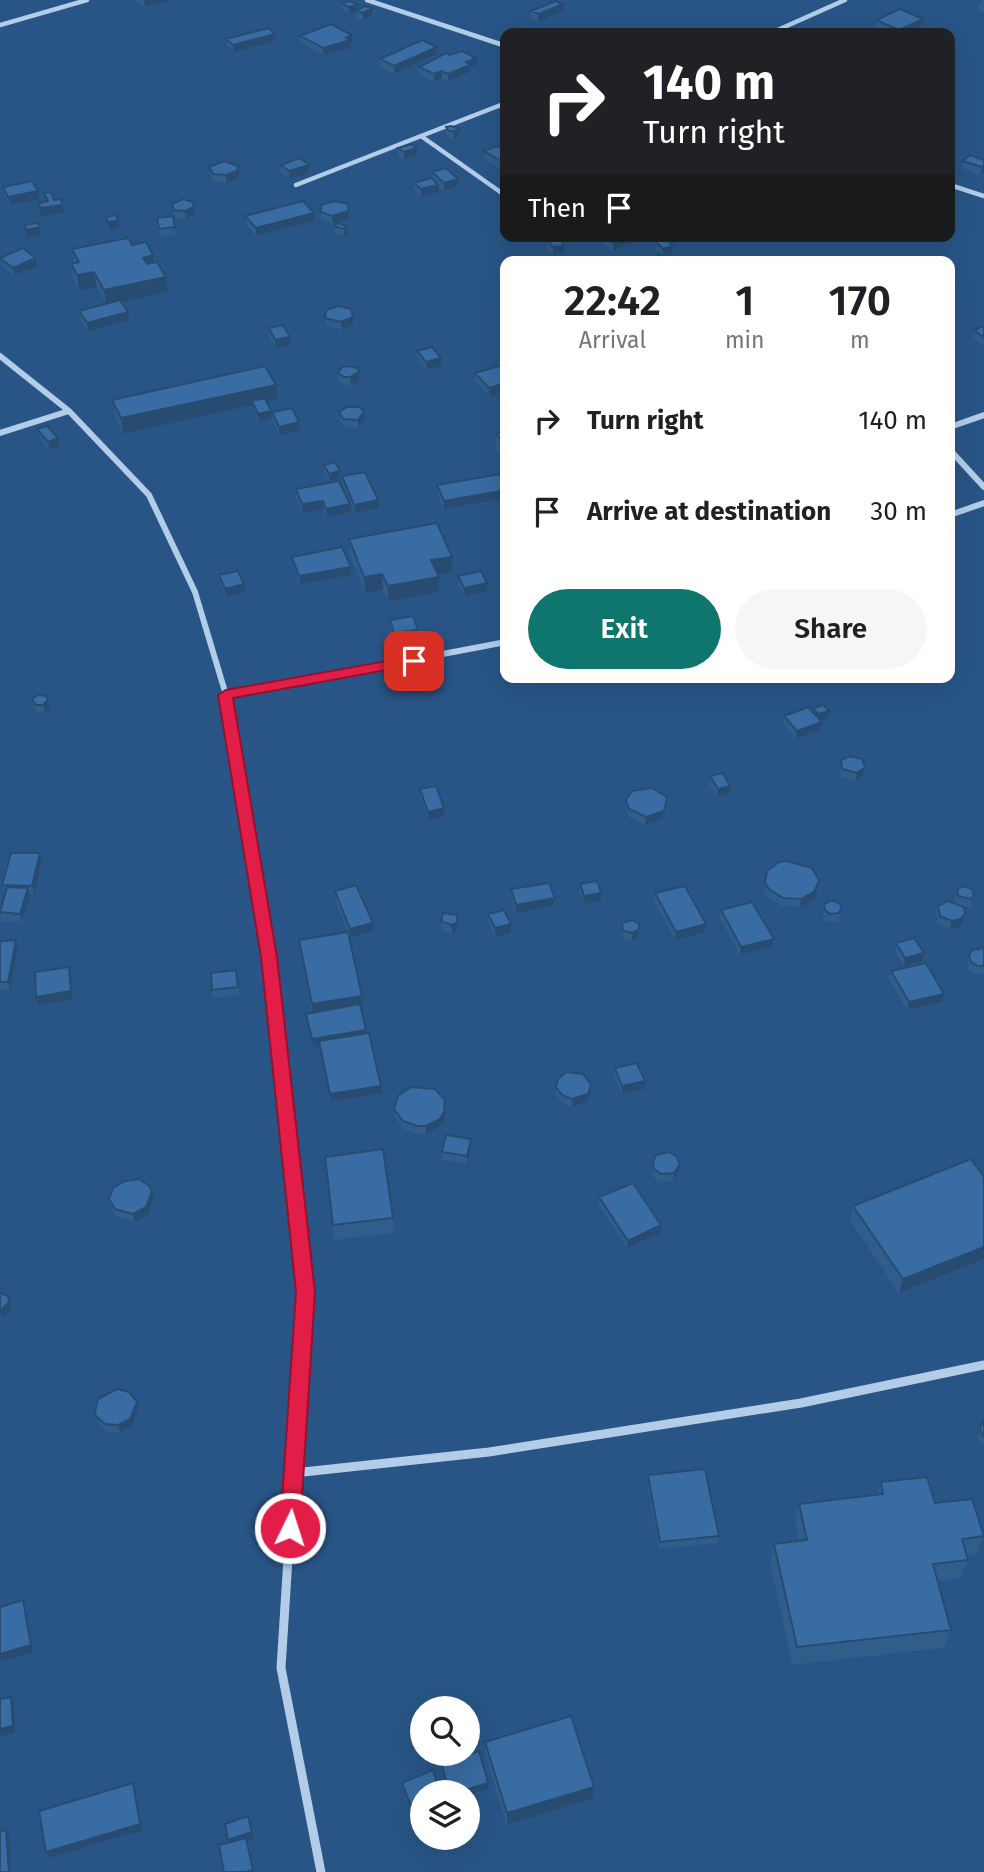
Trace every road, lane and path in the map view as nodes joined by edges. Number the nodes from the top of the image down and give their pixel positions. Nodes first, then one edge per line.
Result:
1 (87, 0) edge
2 (367, 0) edge
3 (845, 0) edge
4 (0, 26) edge
5 (782, 28) edge
6 (500, 44) edge
7 (500, 105) edge
8 (421, 136) junction
9 (296, 185) dead end
10 (955, 187) edge
11 (500, 192) edge
12 (984, 196) edge
13 (0, 356) edge
14 (69, 411) junction
15 (984, 415) edge
16 (955, 425) edge
17 (0, 433) edge
18 (955, 455) edge
19 (984, 487) edge
20 (984, 503) edge
21 (955, 513) edge
22 (500, 643) edge
23 (226, 695) junction
24 (984, 1365) edge
25 (294, 1473) junction
26 (321, 1872) edge

1 - 4 street
2 - 6 street
3 - 5 street
7 - 8 street
8 - 9 street
8 - 11 street
10 - 12 street
13 - 14 street
14 - 17 street
14 - 23 street
15 - 16 street
18 - 19 street
20 - 21 street
22 - 23 street
23 - 25 street
24 - 25 street
25 - 26 street

